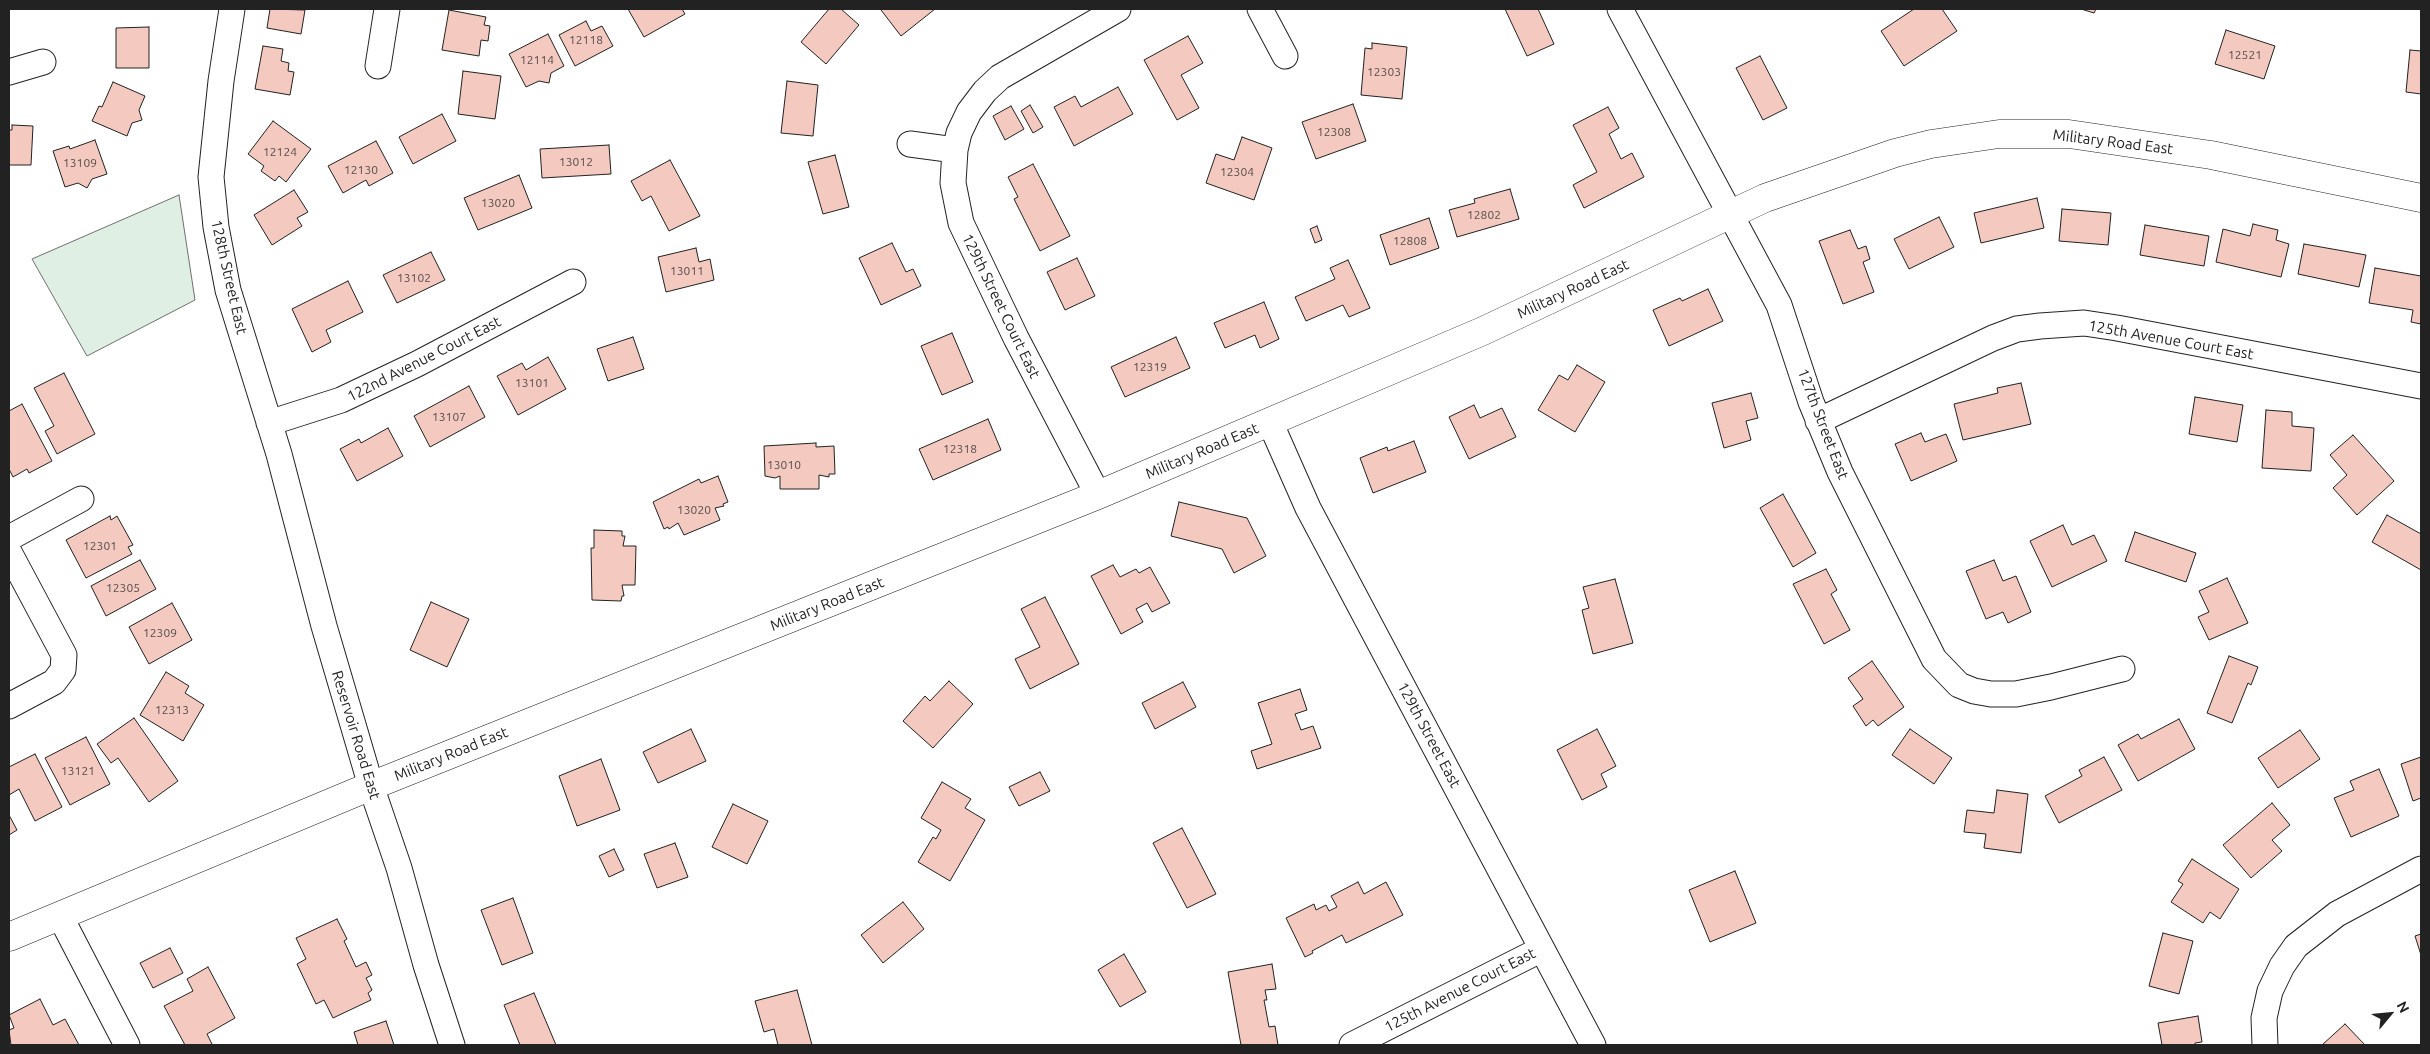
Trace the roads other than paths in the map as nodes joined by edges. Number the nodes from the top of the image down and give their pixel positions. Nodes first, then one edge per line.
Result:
1 (232, 9) edge
2 (387, 9) edge
3 (1118, 9) edge
4 (1260, 9) edge
5 (1620, 9) edge
6 (1285, 56) dead end
7 (43, 62) dead end
8 (378, 66) dead end
9 (9, 72) edge
10 (910, 144) dead end
11 (955, 150) junction
12 (2421, 198) edge
13 (1731, 215) junction
14 (573, 282) dead end
15 (2421, 386) edge
16 (1818, 421) junction
17 (1270, 422) junction
18 (269, 423) junction
19 (1098, 495) junction
20 (81, 500) dead end
21 (9, 538) edge
22 (9, 552) edge
23 (2122, 669) dead end
24 (9, 706) edge
25 (371, 786) junction
26 (2421, 869) edge
27 (60, 916) junction
28 (9, 937) edge
29 (1542, 949) junction
30 (127, 1045) edge
31 (452, 1045) edge
32 (1352, 1045) edge
33 (1593, 1045) edge
34 (2265, 1045) edge

1 - 18 street, 128th Street East
2 - 8 street
3 - 11 street
4 - 6 street
5 - 13 street, 127th Street East
7 - 9 street
10 - 11 street
11 - 19 street, 129th Street Court East
12 - 13 main road, Military Road East
13 - 16 street, 127th Street East
13 - 17 main road, Military Road East
14 - 18 street, 122nd Avenue Court East
15 - 16 street, 125th Avenue Court East
16 - 23 street, 127th Street East
17 - 19 main road, Military Road East
17 - 29 street, 129th Street East
18 - 25 street, Reservoir Road East
19 - 25 main road, Military Road East
20 - 21 street
22 - 24 street
25 - 27 main road, Military Road East
25 - 31 street, Reservoir Road East
26 - 34 street
27 - 28 main road, Military Road East
27 - 30 street
29 - 32 street, 125th Avenue Court East
29 - 33 street, 129th Street East

